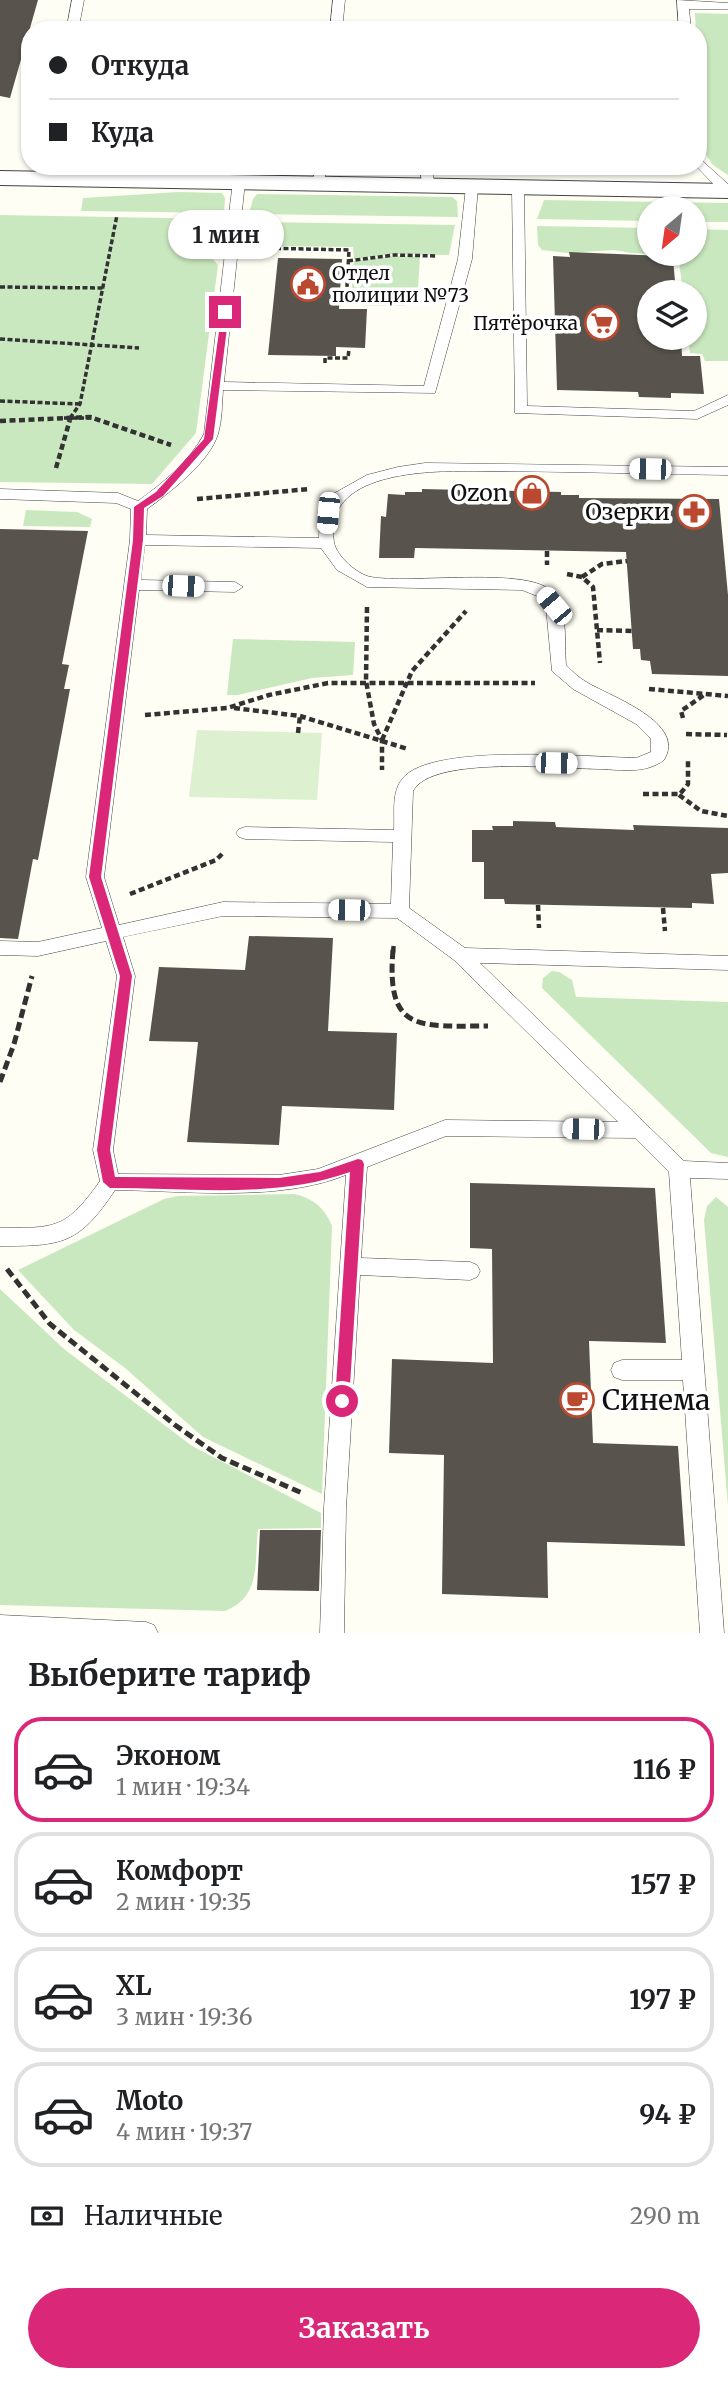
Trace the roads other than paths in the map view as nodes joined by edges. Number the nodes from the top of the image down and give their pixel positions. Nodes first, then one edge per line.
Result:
1 (78, 0) edge
2 (339, 0) edge
3 (683, 3) edge
4 (728, 6) edge
5 (74, 21) edge
6 (337, 21) edge
7 (684, 21) edge
8 (707, 170) edge
9 (71, 175) edge
10 (145, 175) edge
11 (320, 175) edge
12 (427, 176) edge
13 (0, 178) edge
14 (239, 182) junction
15 (472, 187) junction
16 (518, 187) junction
17 (728, 191) edge
18 (193, 248) dead end
19 (232, 249) junction
20 (216, 386) junction
21 (728, 399) edge
22 (728, 471) edge
23 (0, 494) edge
24 (139, 507) junction
25 (138, 540) junction
26 (326, 542) junction
27 (132, 584) junction
28 (234, 587) dead end
29 (245, 833) road end
30 (403, 836) junction
31 (400, 911) junction
32 (110, 932) junction
33 (0, 948) edge
34 (461, 955) junction
35 (728, 963) edge
36 (638, 1130) junction
37 (358, 1164) junction
38 (678, 1169) junction
39 (728, 1171) edge
40 (110, 1182) junction
41 (0, 1237) edge
42 (351, 1266) junction
43 (470, 1270) dead end
44 (622, 1370) dead end
45 (693, 1370) junction
46 (0, 1626) edge
47 (146, 1633) edge
48 (332, 1633) edge
49 (712, 1633) edge

1 - 5 lane
2 - 6 lane
3 - 4 lane
3 - 7 lane
8 - 17 lane
9 - 13 street
10 - 14 street
11 - 12 street
11 - 14 street
12 - 15 street
14 - 19 lane
15 - 16 street
15 - 20 lane
16 - 17 street
16 - 21 lane
18 - 19 lane
19 - 20 lane
20 - 24 lane
22 - 26 lane
23 - 24 lane
24 - 25 lane
25 - 26 lane
25 - 27 lane
26 - 30 lane
27 - 28 lane
27 - 32 lane
29 - 30 lane
30 - 31 lane
31 - 32 lane
31 - 34 lane
32 - 33 lane
32 - 40 lane
34 - 35 lane
34 - 36 lane
36 - 37 lane
36 - 38 lane
37 - 40 lane
37 - 42 lane
38 - 39 lane
38 - 45 lane
40 - 41 lane
42 - 43 lane
42 - 48 lane
44 - 45 lane
45 - 49 lane
46 - 47 lane

